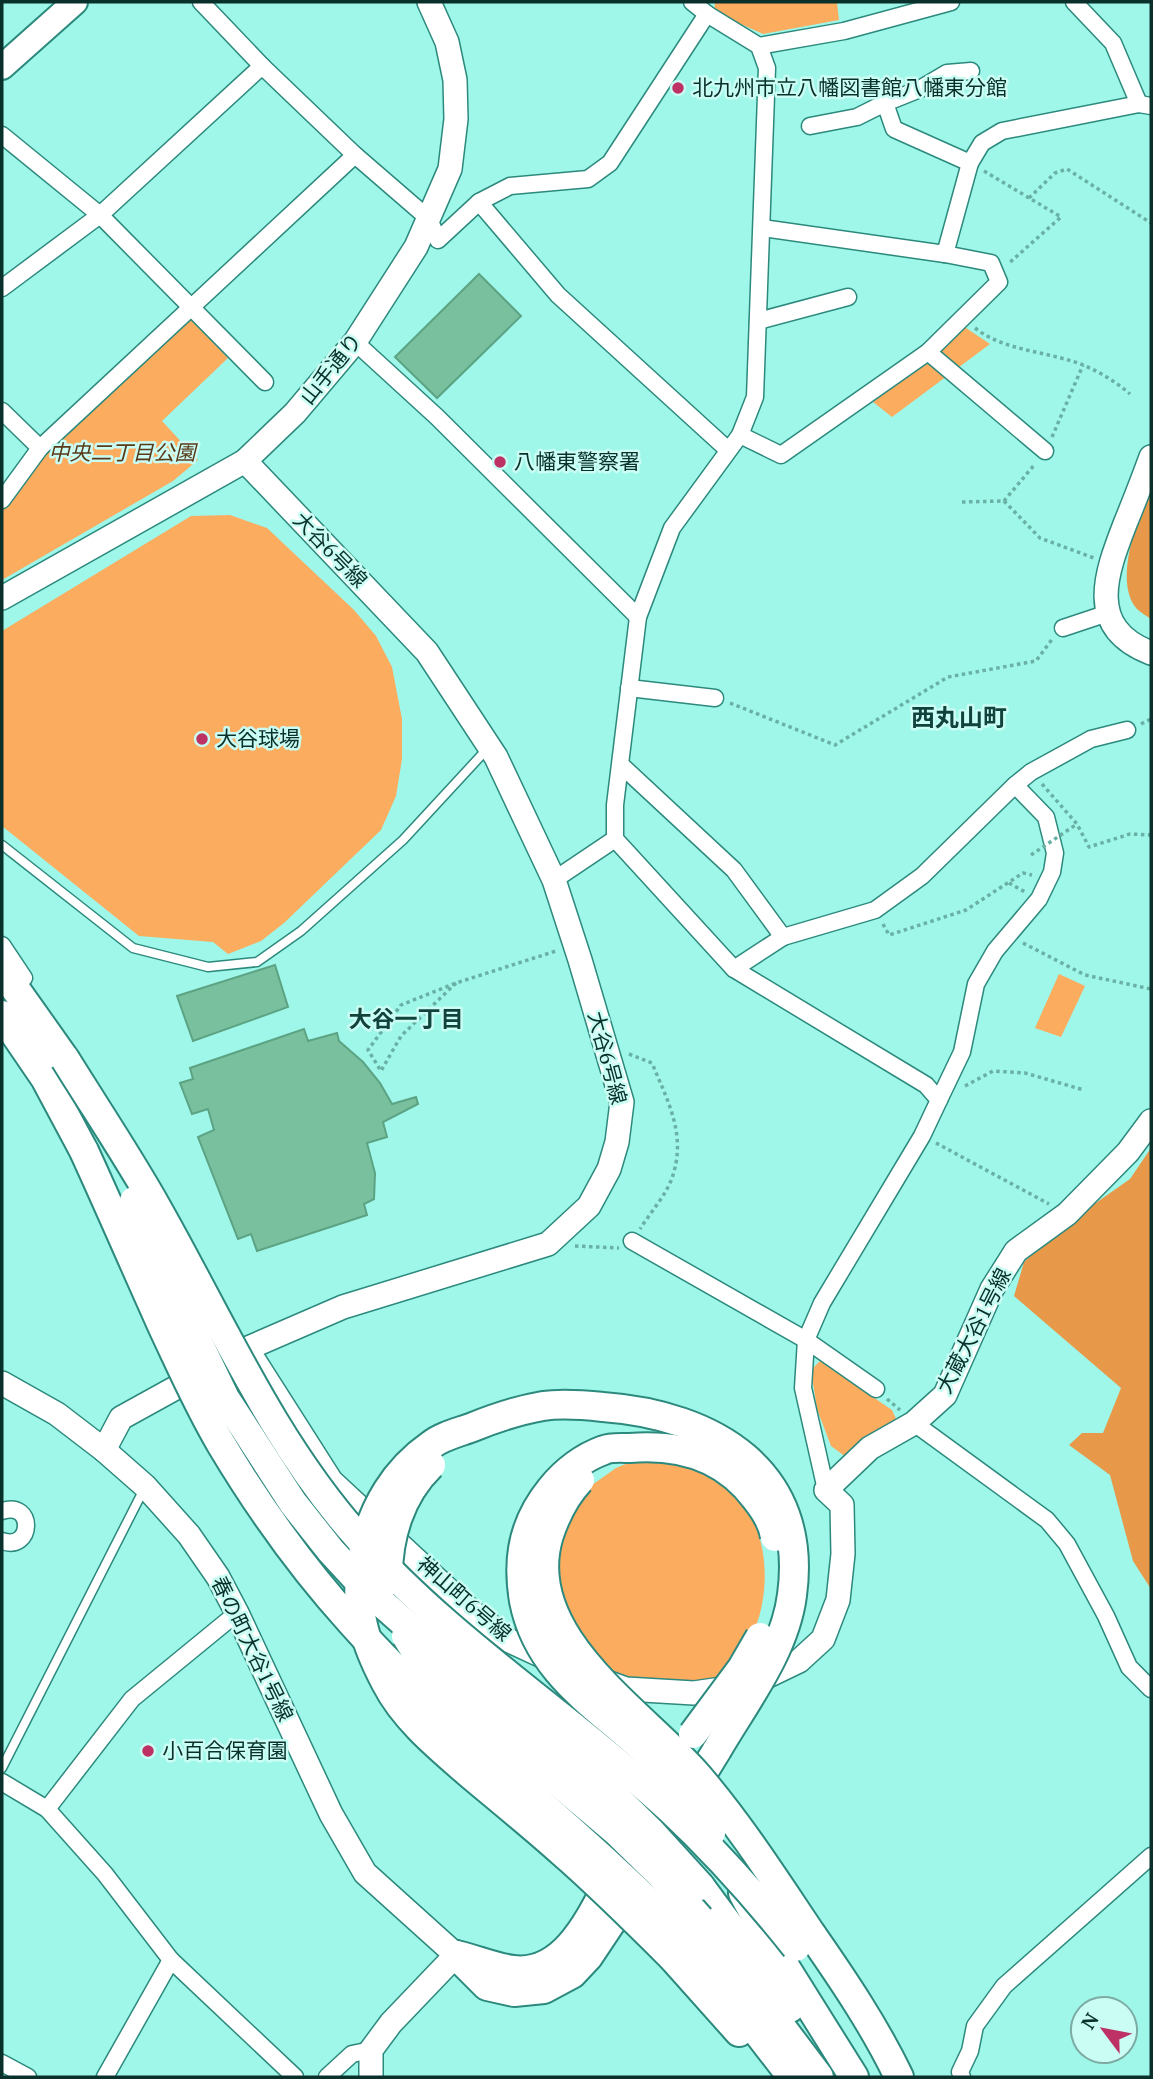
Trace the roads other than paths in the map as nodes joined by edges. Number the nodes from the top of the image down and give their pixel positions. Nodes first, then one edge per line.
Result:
1 (75, 2) edge
2 (201, 2) edge
3 (429, 2) edge
4 (951, 2) edge
5 (1074, 2) edge
6 (697, 5) edge
7 (759, 46) junction
8 (262, 65) junction
9 (2, 67) edge
10 (971, 71) dead end
11 (885, 103) junction
12 (1145, 105) edge
13 (810, 127) dead end
14 (2, 135) edge
15 (355, 155) junction
16 (970, 163) junction
17 (479, 202) junction
18 (100, 215) junction
19 (429, 219) junction
20 (762, 228) junction
21 (945, 254) junction
22 (2, 288) edge
23 (848, 296) dead end
24 (190, 306) junction
25 (758, 321) junction
26 (355, 342) junction
27 (928, 352) junction
28 (265, 382) dead end
29 (2, 411) edge
30 (740, 435) junction
31 (40, 448) junction
32 (728, 450) junction
33 (1045, 452) dead end
34 (1151, 457) edge
35 (245, 461) junction
36 (2, 500) edge
37 (2, 598) edge
38 (1108, 613) junction
39 (638, 617) junction
40 (1063, 628) road end
41 (1151, 653) edge
42 (629, 688) junction
43 (715, 698) road end
44 (1127, 730) dead end
45 (490, 747) junction
46 (621, 765) junction
47 (1015, 785) junction
48 (615, 839) junction
49 (2, 845) edge
50 (554, 880) junction
51 (783, 937) junction
52 (2, 945) edge
53 (2, 970) edge
54 (734, 970) junction
55 (2, 1015) edge
56 (65, 1059) junction
57 (939, 1100) junction
58 (1151, 1121) edge
59 (632, 1241) road end
60 (806, 1340) junction
61 (246, 1349) junction
62 (2, 1382) edge
63 (876, 1390) road end
64 (489, 1421) junction
65 (915, 1423) junction
66 (651, 1446) junction
67 (104, 1450) junction
68 (145, 1486) junction
69 (826, 1490) junction
70 (2, 1511) edge
71 (2, 1541) edge
72 (237, 1613) junction
73 (1151, 1689) edge
74 (2, 1768) edge
75 (2, 1782) edge
76 (47, 1809) junction
77 (1151, 1856) edge
78 (686, 1939) junction
79 (804, 1941) junction
80 (456, 1955) junction
81 (172, 1960) junction
82 (371, 2050) junction
83 (2, 2063) edge
84 (28, 2077) edge
85 (105, 2077) edge
86 (295, 2077) edge
87 (327, 2077) edge
88 (371, 2077) edge
89 (777, 2077) edge
90 (792, 2077) edge
91 (806, 2077) edge
92 (819, 2077) edge
93 (840, 2077) edge
94 (854, 2077) edge
95 (885, 2077) edge
96 (899, 2077) edge
97 (962, 2077) edge

1 - 9 main road
2 - 8 street
3 - 19 street, 山手通り
4 - 7 street
5 - 12 street
6 - 7 street
6 - 17 street
7 - 20 street
8 - 15 street
8 - 18 street
10 - 11 street
11 - 13 street
11 - 16 street
12 - 16 street
14 - 18 street
15 - 19 street
15 - 24 street
16 - 21 street
17 - 19 street
17 - 32 street
18 - 22 street
18 - 24 street
19 - 26 street, 山手通り
20 - 21 street
20 - 25 street
21 - 27 street
23 - 25 street
24 - 28 street
24 - 31 street
25 - 30 street
26 - 35 street, 山手通り
26 - 39 street
27 - 30 street
27 - 33 street
29 - 31 street
30 - 32 street
31 - 36 street
32 - 39 street
34 - 38 street
35 - 37 street, 山手通り
35 - 45 street, 大谷6号線
38 - 40 street
38 - 41 street
39 - 42 street
42 - 43 street
42 - 46 street
44 - 47 street
45 - 49 lane
45 - 50 street, 大谷6号線
46 - 48 street
46 - 51 street
47 - 51 street
47 - 57 street
48 - 50 street
48 - 54 street
50 - 61 street, 大谷6号線
51 - 54 street
52 - 61 street
53 - 56 highway
54 - 57 street
55 - 78 highway, bridge
56 - 79 highway, bridge
56 - 93 highway, bridge
57 - 60 street
58 - 65 street, 大蔵大谷1号線
59 - 60 street
60 - 63 street
60 - 69 street
61 - 67 street, 大谷6号線
61 - 69 street, 神山町6号線
62 - 67 street, 春の町大谷1号線
64 - 78 highway, bridge
64 - 78 highway, bridge
64 - 80 highway, bridge
65 - 69 street
65 - 73 street
66 - 79 highway, bridge
66 - 80 highway, bridge
66 - 94 highway, bridge
67 - 68 street, 春の町大谷1号線
68 - 72 street, 春の町大谷1号線
68 - 74 lane
70 - 71 street
72 - 76 street
72 - 80 street, 春の町大谷1号線
75 - 76 street
76 - 81 street
77 - 97 street
78 - 89 highway
78 - 90 highway
78 - 91 highway
78 - 92 highway
79 - 95 highway
79 - 96 highway
80 - 82 street
81 - 85 street
81 - 86 street
82 - 87 street
82 - 88 street
83 - 84 street

